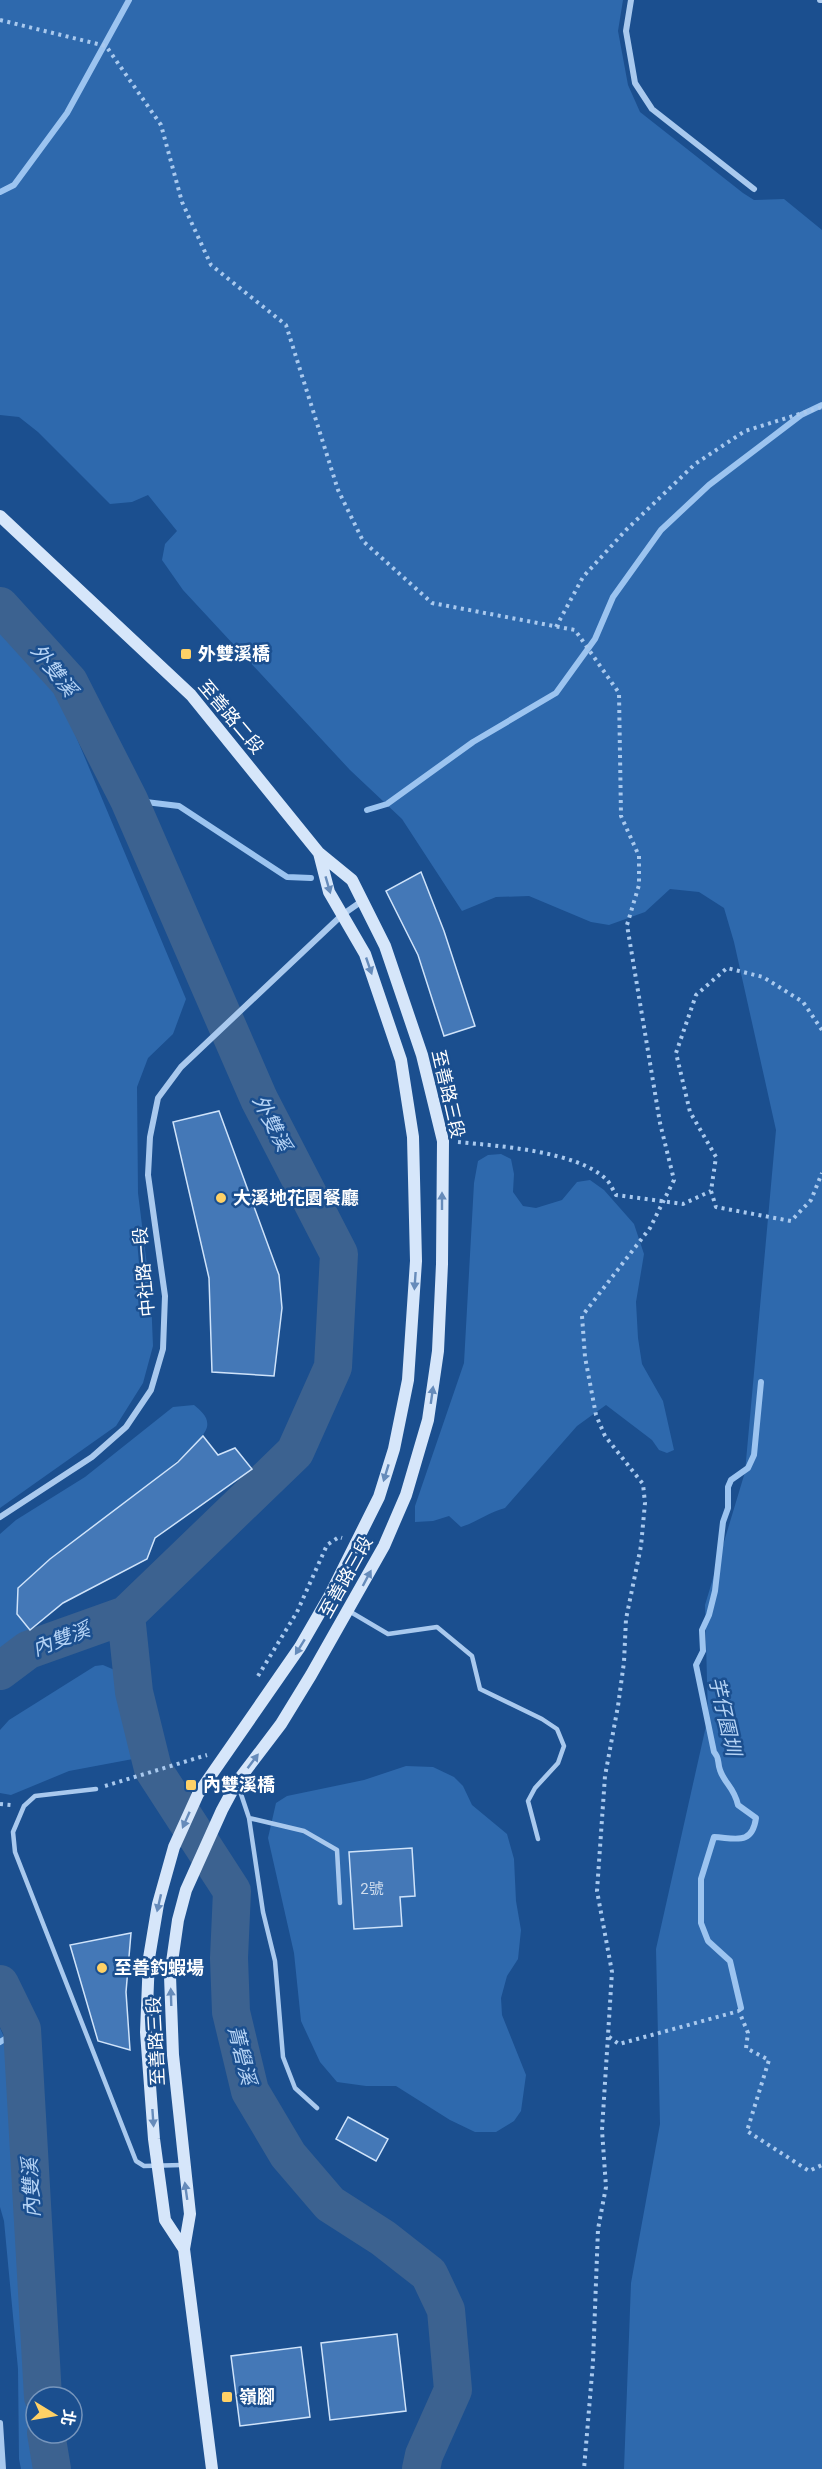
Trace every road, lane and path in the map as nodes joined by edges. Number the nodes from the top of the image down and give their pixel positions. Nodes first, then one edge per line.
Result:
1 (631, 0) edge
2 (0, 20) edge
3 (754, 189) dead end
4 (822, 407) edge
5 (0, 516) edge
6 (556, 627) junction
7 (320, 853) junction
8 (363, 900) junction
9 (342, 915) junction
10 (822, 1030) edge
11 (443, 1141) junction
12 (822, 1173) edge
13 (711, 1191) junction
14 (664, 1202) junction
15 (0, 1517) edge
16 (356, 1543) junction
17 (349, 1611) junction
18 (253, 1683) dead end
19 (209, 1755) dead end
20 (237, 1782) junction
21 (96, 1789) joint
22 (249, 1818) junction
23 (538, 1839) dead end
24 (340, 1903) dead end
25 (609, 2037) junction
26 (317, 2108) dead end
27 (184, 2165) junction
28 (822, 2165) edge
29 (158, 2167) junction
30 (184, 2249) junction
31 (0, 2423) edge
32 (3, 2469) edge
33 (212, 2469) edge
34 (584, 2469) edge

1 - 3 street
2 - 6 path
4 - 6 path
5 - 7 street, 至善路二段
6 - 14 path
7 - 8 street, 至善路二段
7 -> 9 street, 至善路二段
8 - 9 street
8 - 11 street, 至善路三段
9 - 15 street, 中社路一段
9 -> 16 street, 至善路三段
10 - 13 path
11 - 14 path
17 -> 11 street, 至善路三段
12 - 13 path
13 - 14 path
14 - 25 path
16 - 18 path
16 -> 29 street, 至善路三段
20 -> 17 street, 至善路三段
17 - 23 lane
19 - 21 path
20 - 22 lane
27 -> 20 street, 至善路三段
21 - 29 lane
22 - 24 lane
22 - 26 lane
25 - 28 path
25 - 34 path
27 - 29 lane
30 -> 27 street, 至善路三段
29 - 30 street, 至善路三段
30 - 33 street, 至善路三段
31 - 32 street

